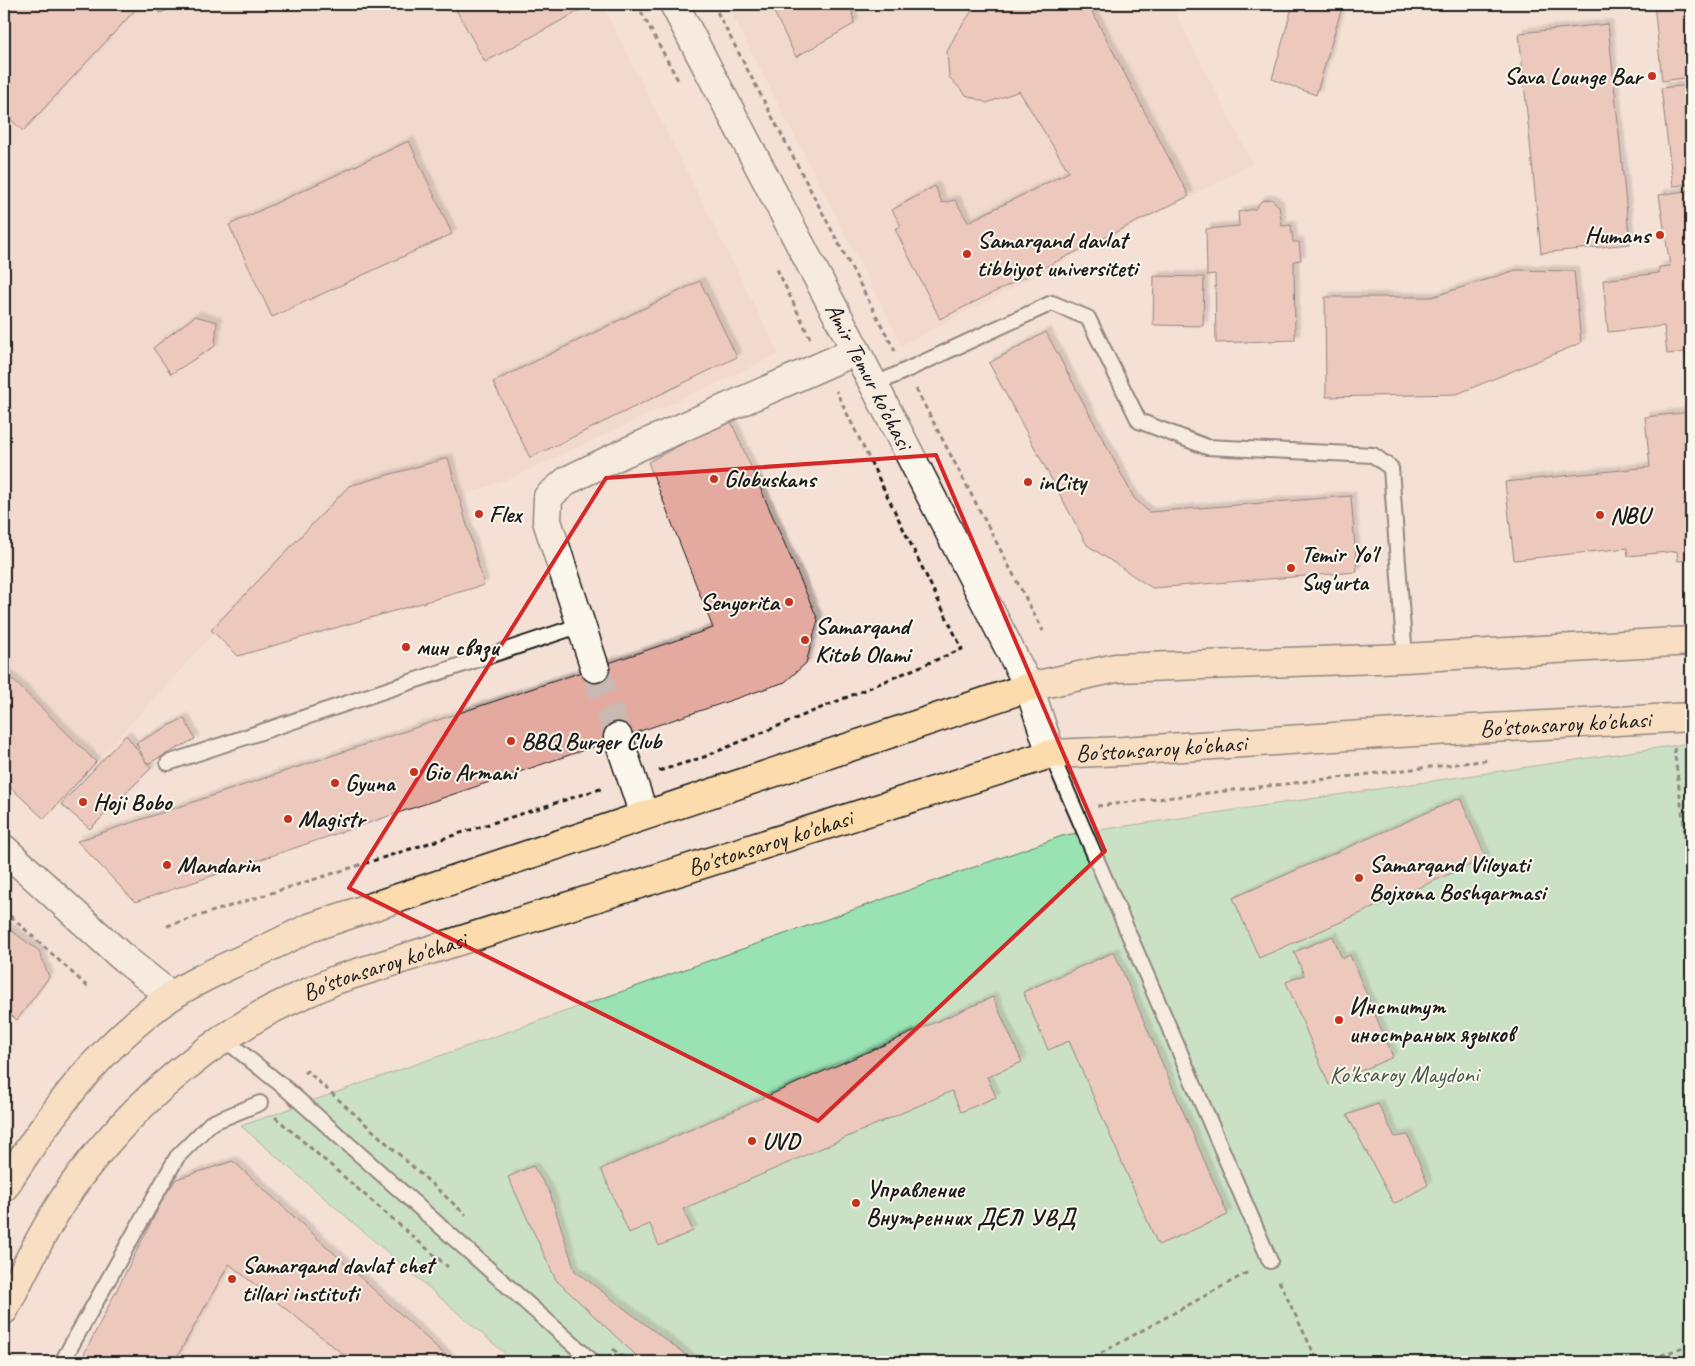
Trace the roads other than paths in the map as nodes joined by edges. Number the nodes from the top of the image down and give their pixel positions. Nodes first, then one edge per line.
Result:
1 (674, 4) edge
2 (856, 351) junction
3 (874, 385) junction
4 (581, 625) junction
5 (1691, 641) edge
6 (1405, 658) junction
7 (595, 668) tunnel mouth
8 (1029, 687) junction
9 (1691, 717) edge
10 (618, 737) tunnel mouth
11 (1051, 754) junction
12 (168, 763) dead end
13 (644, 816) junction
14 (4, 849) edge
15 (171, 996) junction
16 (224, 1039) junction
17 (260, 1103) road end
18 (4, 1187) edge
19 (1270, 1261) road end
20 (4, 1310) edge
21 (62, 1362) edge
22 (593, 1362) edge

1 - 2 main road, Amir Temur ko'chasi
2 - 3 main road, Amir Temur ko'chasi
2 - 4 main road
3 - 6 lane
3 - 8 main road, Amir Temur ko'chasi
4 - 7 main road
4 - 12 lane
5 - 6 main road
6 - 8 main road
8 - 11 main road, Amir Temur ko'chasi
8 - 13 main road
9 - 11 main road, Bo'stonsaroy ko'chasi
10 - 13 main road
11 - 16 main road, Bo'stonsaroy ko'chasi
11 - 19 lane
13 - 15 main road
14 - 15 main road
15 - 18 main road
16 - 20 main road, Bo'stonsaroy ko'chasi
16 - 22 lane
17 - 21 lane

